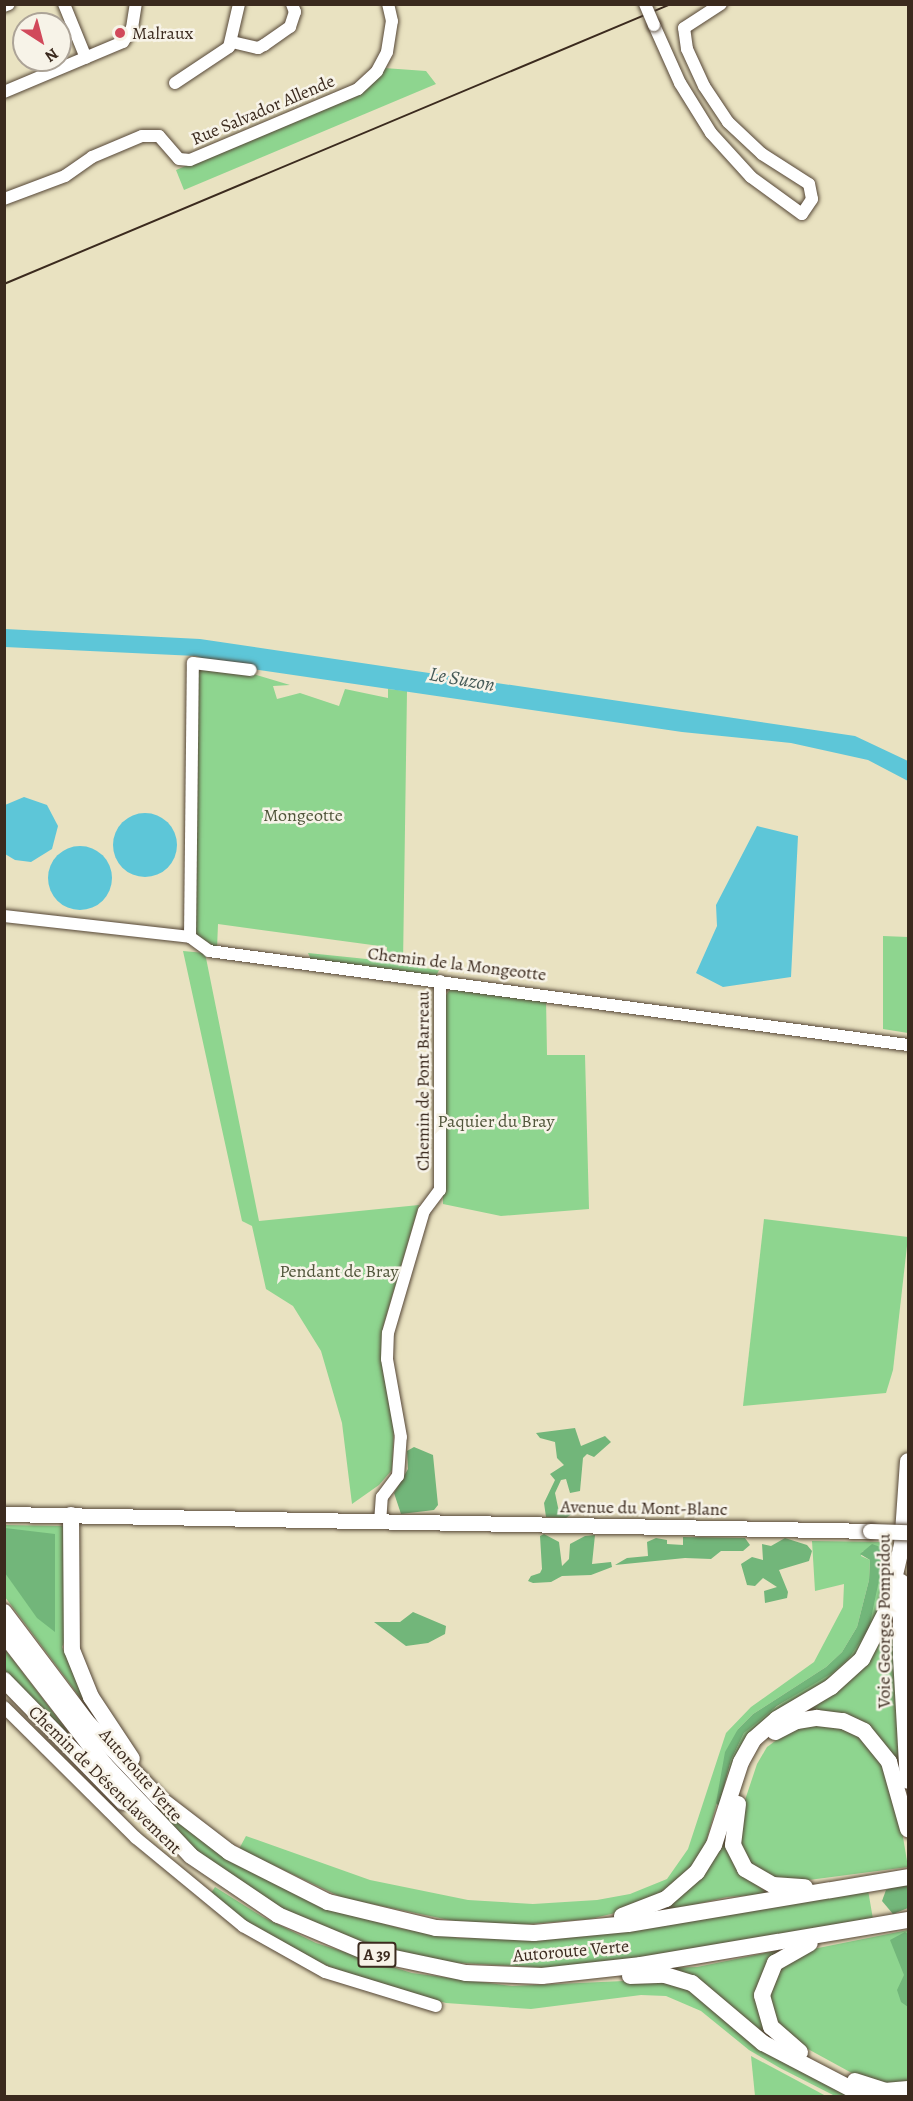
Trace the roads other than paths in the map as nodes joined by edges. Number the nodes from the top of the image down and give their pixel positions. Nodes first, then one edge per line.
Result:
1 (9, 4) edge
2 (64, 4) edge
3 (136, 4) edge
4 (239, 4) edge
5 (292, 4) edge
6 (388, 4) edge
7 (645, 4) edge
8 (721, 4) edge
9 (4, 6) edge
10 (232, 42) junction
11 (86, 58) junction
12 (174, 83) dead end
13 (4, 92) edge
14 (4, 199) edge
15 (251, 670) dead end
16 (4, 916) edge
17 (190, 937) junction
18 (441, 981) junction
19 (909, 1045) edge
20 (909, 1461) edge
21 (4, 1514) edge
22 (71, 1515) junction
23 (380, 1523) junction
24 (906, 1536) edge
25 (4, 1612) edge
26 (4, 1634) edge
27 (4, 1680) edge
28 (4, 1707) edge
29 (909, 1781) edge
30 (909, 1829) edge
31 (229, 1852) junction
32 (206, 1869) junction
33 (903, 1878) edge
34 (845, 1888) junction
35 (906, 1920) edge
36 (573, 1930) junction
37 (840, 1931) junction
38 (567, 1975) junction
39 (436, 2006) dead end
40 (909, 2089) edge
41 (866, 2097) edge

1 - 9 street
2 - 11 street
3 - 11 street
4 - 10 street
5 - 10 street
6 - 14 street, Rue Salvador Allende
7 - 8 street, bridge
10 - 12 street
11 - 13 street
15 - 17 street
16 - 17 street, Chemin de la Mongeotte
17 - 18 street, Chemin de la Mongeotte
18 - 19 street, Chemin de la Mongeotte
18 - 23 street, Chemin de Pont Barreau
20 - 24 highway, Voie Georges Pompidou
21 - 22 main road, Avenue du Mont-Blanc
22 - 23 main road, Avenue du Mont-Blanc
22 - 31 highway
23 - 24 main road, Avenue du Mont-Blanc, bridge
24 - 29 highway, Voie Georges Pompidou
24 - 36 highway
25 - 31 highway, Autoroute Verte / A 39
26 - 32 highway, Autoroute Verte / A 39
27 - 32 highway
28 - 39 street, Chemin de Désenclavement
30 - 34 highway
31 - 36 highway, Autoroute Verte / A 39
32 - 38 highway, Autoroute Verte / A 39
33 - 34 highway, Autoroute Verte / A 39
34 - 36 highway, Autoroute Verte / A 39
35 - 37 highway, Autoroute Verte / A 39
37 - 38 highway, Autoroute Verte / A 39
37 - 40 highway
38 - 41 highway

